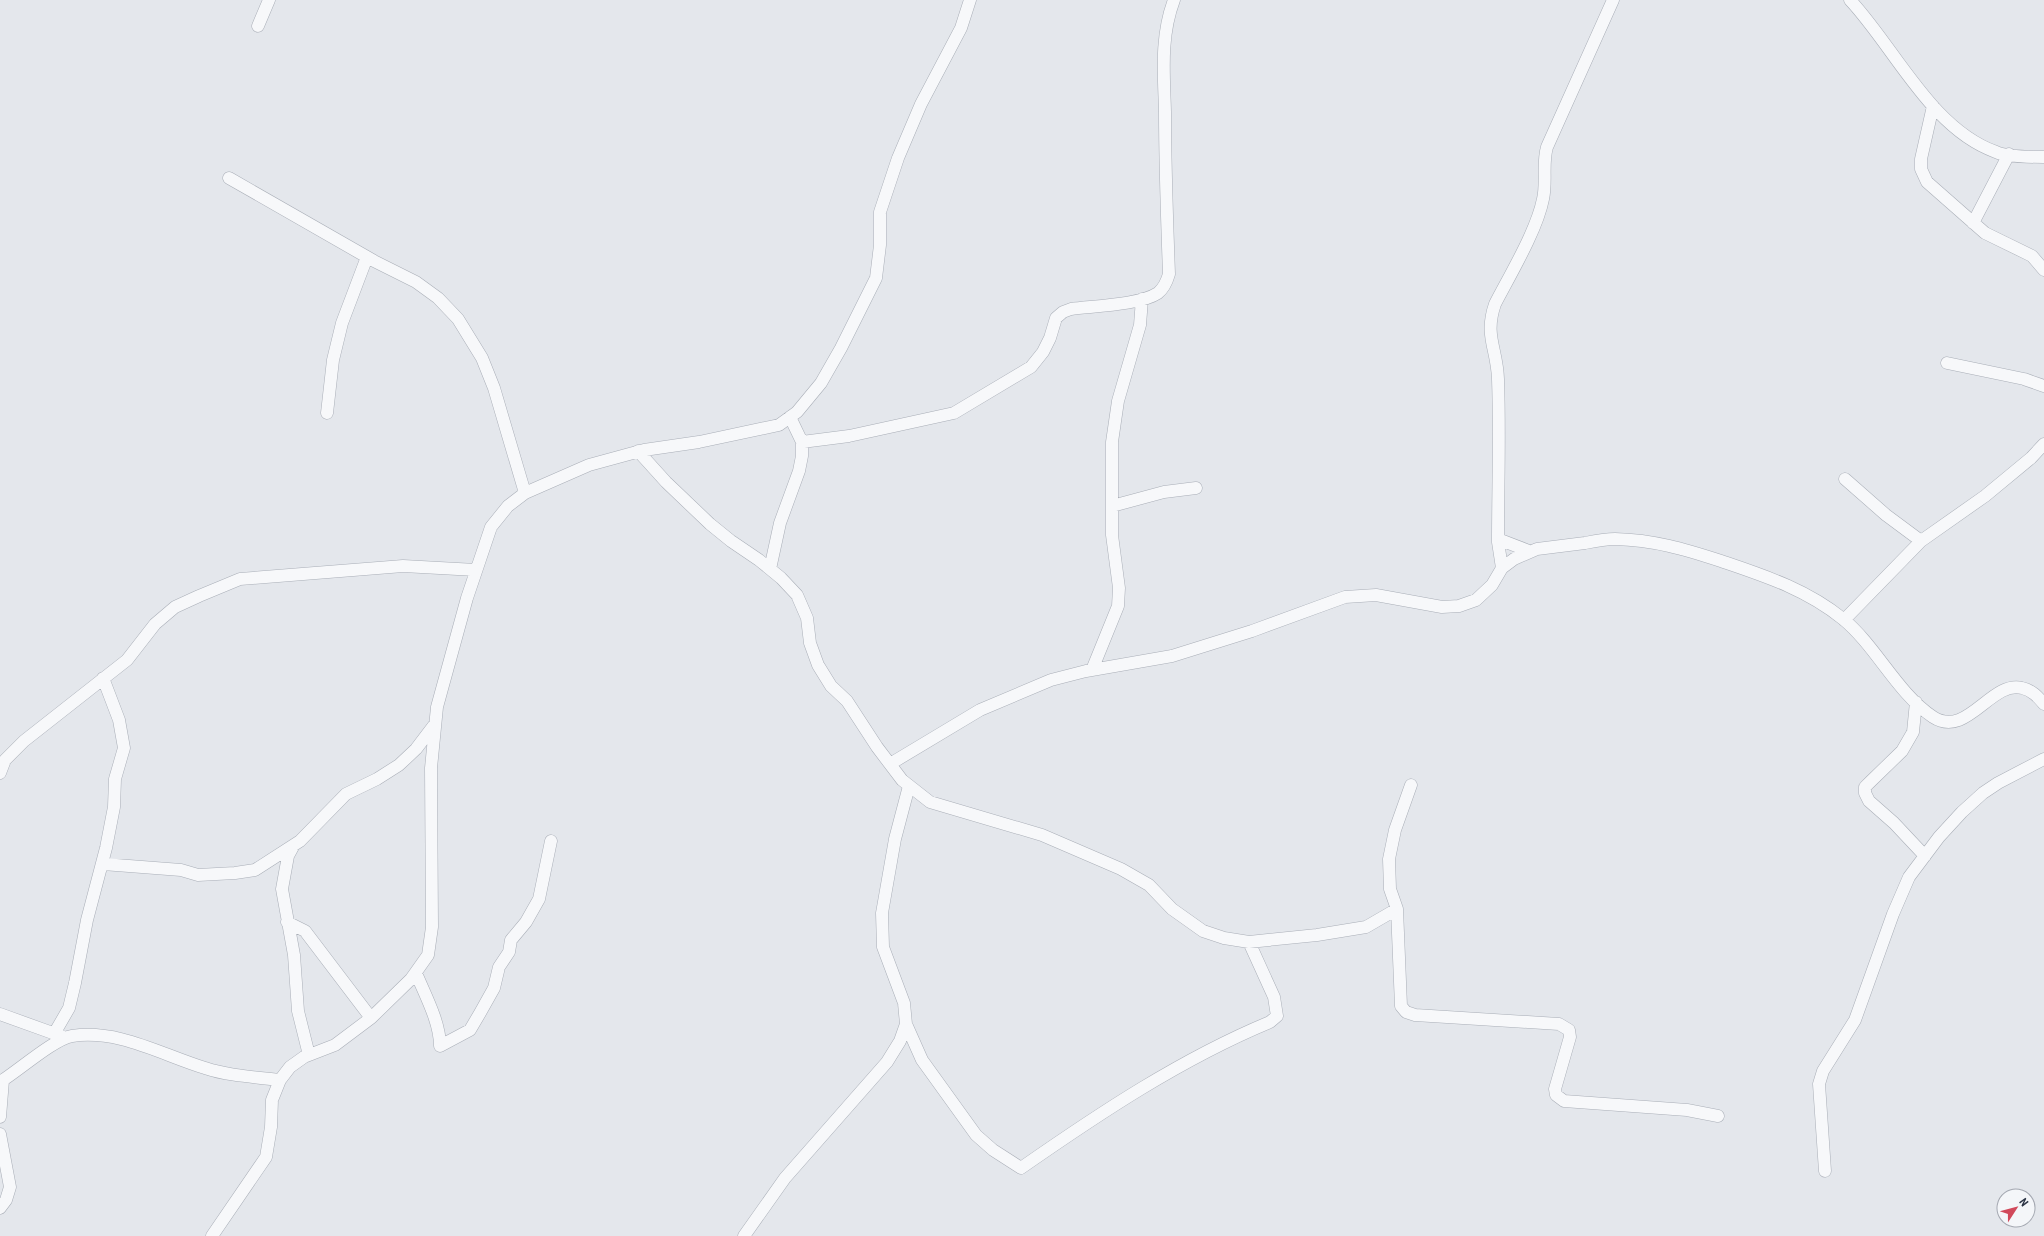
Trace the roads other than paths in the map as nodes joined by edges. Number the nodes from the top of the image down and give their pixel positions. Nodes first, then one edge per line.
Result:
1 (269, 0) edge
2 (970, 0) edge
3 (1174, 0) edge
4 (1613, 0) edge
5 (1850, 0) edge
6 (258, 26) dead end
7 (1933, 106) junction
8 (2009, 154) junction
9 (2044, 157) edge
10 (229, 178) dead end
11 (1973, 223) junction
12 (367, 257) junction
13 (2044, 270) edge
14 (1142, 299) junction
15 (1947, 363) dead end
16 (2044, 386) edge
17 (327, 413) dead end
18 (790, 417) junction
19 (802, 442) junction
20 (2044, 444) edge
21 (638, 451) junction
22 (1845, 479) dead end
23 (1196, 488) dead end
24 (525, 494) junction
25 (1112, 506) junction
26 (1498, 539) junction
27 (1921, 541) junction
28 (1529, 551) junction
29 (1502, 568) junction
30 (770, 569) junction
31 (476, 570) junction
32 (1844, 620) junction
33 (1092, 670) junction
34 (103, 678) junction
35 (1916, 702) junction
36 (2044, 704) edge
37 (435, 724) junction
38 (2044, 759) edge
39 (890, 764) junction
40 (0, 773) edge
41 (1411, 785) dead end
42 (909, 786) junction
43 (551, 841) dead end
44 (294, 845) junction
45 (1925, 856) junction
46 (103, 864) junction
47 (1396, 909) junction
48 (288, 922) junction
49 (1249, 942) junction
50 (416, 973) junction
51 (0, 1014) edge
52 (371, 1018) junction
53 (906, 1024) junction
54 (54, 1034) junction
55 (68, 1038) junction
56 (309, 1055) junction
57 (280, 1080) junction
58 (1, 1081) edge
59 (1718, 1116) dead end
60 (0, 1117) edge
61 (0, 1134) edge
62 (1825, 1172) dead end
63 (0, 1208) edge
64 (212, 1236) edge
65 (744, 1236) edge

1 - 6 street
2 - 18 street
3 - 14 street
4 - 26 street
5 - 7 street
7 - 8 street
7 - 11 street
8 - 9 street
8 - 11 street
10 - 12 street
11 - 13 street
12 - 17 street
12 - 24 street
14 - 19 street
14 - 25 street
15 - 16 street
18 - 19 street
18 - 21 street
19 - 30 street
20 - 27 street
21 - 24 street
21 - 30 street
22 - 27 street
23 - 25 street
24 - 31 street
25 - 33 street
26 - 28 street
26 - 29 street
27 - 32 street
28 - 29 street
28 - 32 street
29 - 33 street
30 - 39 street
31 - 34 street
31 - 37 street
32 - 35 street
33 - 39 street
34 - 40 street
34 - 46 street
35 - 36 street
35 - 45 street
37 - 44 street
37 - 50 street
38 - 45 street
39 - 42 street
41 - 47 street
42 - 49 street
42 - 53 street
43 - 50 street
44 - 46 street
44 - 48 street
45 - 62 street
46 - 54 street
47 - 49 street
47 - 59 street
48 - 52 street
48 - 56 street
49 - 53 street
50 - 52 street
51 - 54 street
52 - 56 street
53 - 65 street
54 - 55 street
55 - 57 street
55 - 58 street
56 - 57 street
57 - 64 street
58 - 60 street
61 - 63 street

